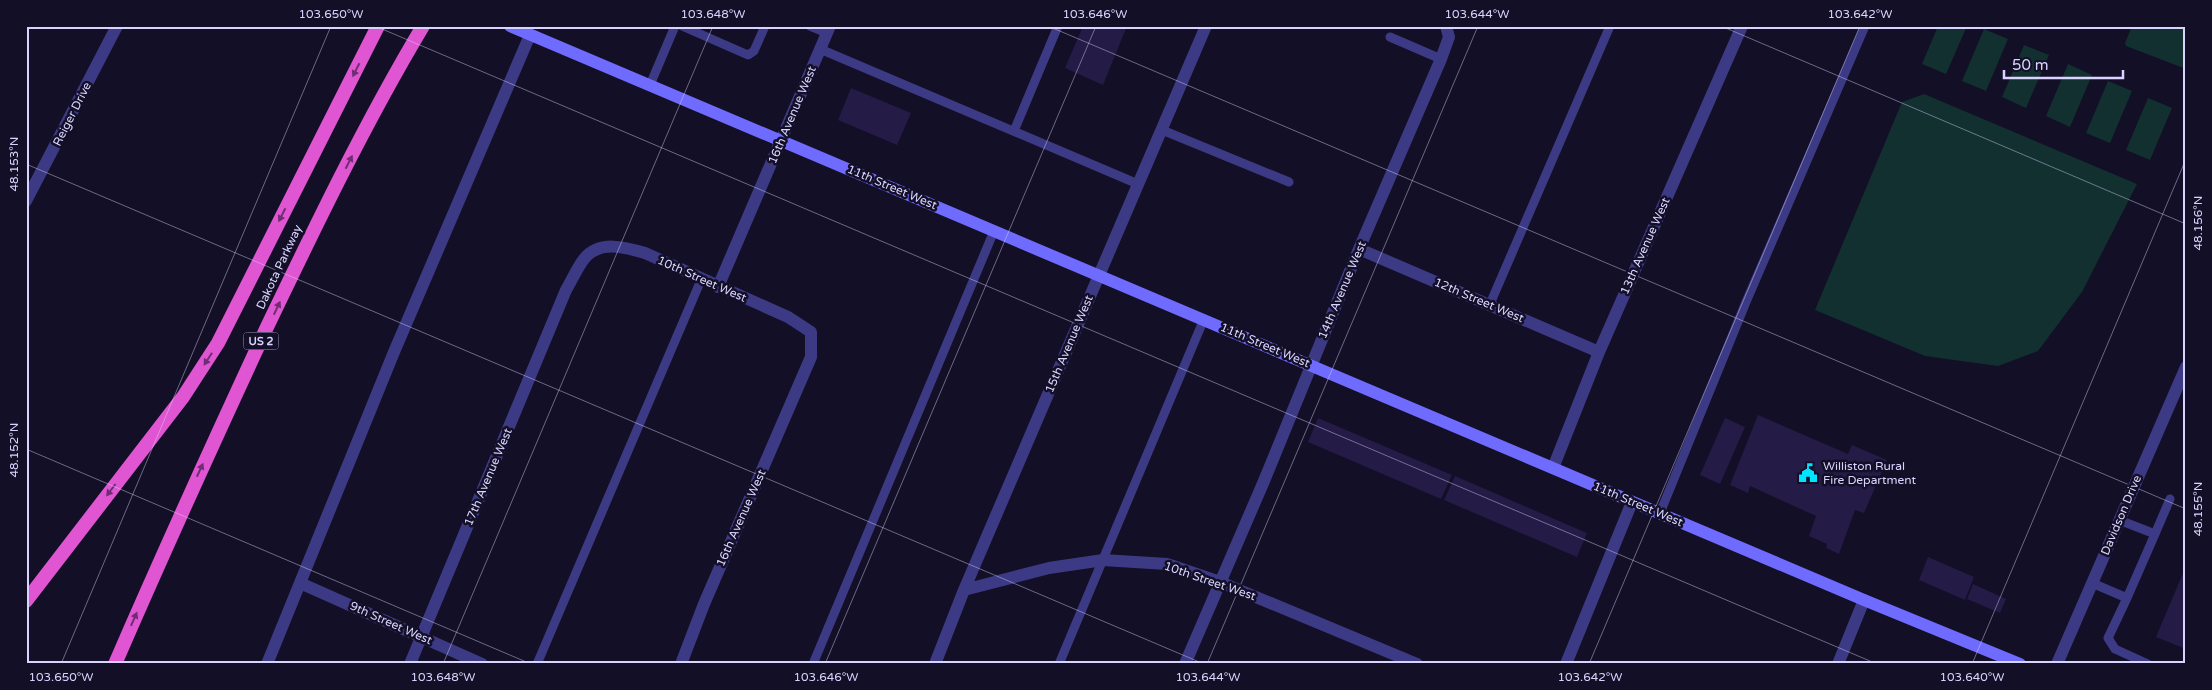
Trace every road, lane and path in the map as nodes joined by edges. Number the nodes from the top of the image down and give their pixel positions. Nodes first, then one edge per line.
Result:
1 (117, 26) edge
2 (378, 26) edge
3 (423, 26) edge
4 (510, 26) edge
5 (675, 26) edge
6 (682, 26) edge
7 (765, 26) edge
8 (810, 26) edge
9 (1058, 26) edge
10 (1206, 26) edge
11 (1446, 26) edge
12 (1610, 26) edge
13 (1742, 26) edge
14 (1865, 26) edge
15 (828, 30) edge
16 (530, 35) junction
17 (1390, 37) dead end
18 (820, 49) junction
19 (1442, 59) junction
20 (650, 85) junction
21 (1162, 130) junction
22 (1014, 131) junction
23 (781, 140) junction
24 (1289, 182) dead end
25 (1138, 184) junction
26 (26, 201) edge
27 (994, 231) junction
28 (1359, 249) junction
29 (1099, 275) junction
30 (701, 280) junction
31 (718, 288) junction
32 (566, 290) joint
33 (1490, 304) junction
34 (1204, 319) junction
35 (1599, 352) junction
36 (1311, 364) junction
37 (2186, 367) edge
38 (804, 374) joint
39 (1553, 468) junction
40 (2170, 499) dead end
41 (1632, 502) junction
42 (1660, 513) junction
43 (2119, 520) junction
44 (2155, 534) junction
45 (1103, 560) junction
46 (1220, 582) junction
47 (300, 583) junction
48 (2092, 583) junction
49 (964, 590) junction
50 (2127, 598) junction
51 (1864, 600) junction
52 (26, 602) edge
53 (421, 637) junction
54 (114, 664) edge
55 (267, 664) edge
56 (410, 664) edge
57 (482, 664) edge
58 (537, 664) edge
59 (681, 664) edge
60 (813, 664) edge
61 (935, 664) edge
62 (1059, 664) edge
63 (1185, 664) edge
64 (1417, 664) edge
65 (1566, 664) edge
66 (1838, 664) edge
67 (2020, 664) edge
68 (2057, 664) edge
69 (2148, 664) edge

1 - 26 street, Reiger Drive
2 -> 52 highway, Dakota Parkway / US 2
54 -> 3 highway, Dakota Parkway / US 2
4 - 16 main road, 11th Street West
5 - 20 lane
6 - 7 lane
8 - 15 lane
9 - 22 lane
10 - 21 street, 15th Avenue West
11 - 19 street, 14th Avenue West
12 - 33 lane
13 - 35 street, 13th Avenue West
14 - 42 lane
15 - 18 street, 16th Avenue West
16 - 20 main road, 11th Street West
16 - 47 street
17 - 19 lane
18 - 22 lane
18 - 23 street, 16th Avenue West
19 - 28 street, 14th Avenue West
20 - 23 main road, 11th Street West
21 - 24 lane
21 - 25 street, 15th Avenue West
22 - 25 lane
23 - 27 main road, 11th Street West
23 - 31 street, 16th Avenue West
25 - 29 street, 15th Avenue West
27 - 29 main road, 11th Street West
27 - 60 lane
28 - 33 street, 12th Street West
28 - 36 street, 14th Avenue West
29 - 34 main road, 11th Street West
29 - 49 street, 15th Avenue West
30 - 31 street, 10th Street West
30 - 32 street, 10th Street West
30 - 58 lane
31 - 38 street, 10th Street West
32 - 53 street, 17th Avenue West
33 - 35 street, 12th Street West
34 - 36 main road, 11th Street West
34 - 45 lane
35 - 39 street, 13th Avenue West
36 - 39 main road, 11th Street West
36 - 46 street, 14th Avenue West
37 - 43 street, Davidson Drive
38 - 59 street, 16th Avenue West
39 - 41 main road, 11th Street West
40 - 44 lane
41 - 42 main road, 11th Street West
41 - 65 street
42 - 51 main road, 11th Street West
43 - 44 lane
43 - 48 street, Davidson Drive
44 - 50 lane
45 - 46 street, 10th Street West
45 - 49 street, 10th Street West
45 - 62 lane
46 - 63 street, 14th Avenue West
46 - 64 street, 10th Street West
47 - 53 street, 9th Street West
47 - 55 street
48 - 50 lane
48 - 68 street, Davidson Drive
49 - 61 street, 15th Avenue West
50 - 69 lane
51 - 66 street
51 - 67 main road, 11th Street West
53 - 56 street, 17th Avenue West
53 - 57 street, 9th Street West

